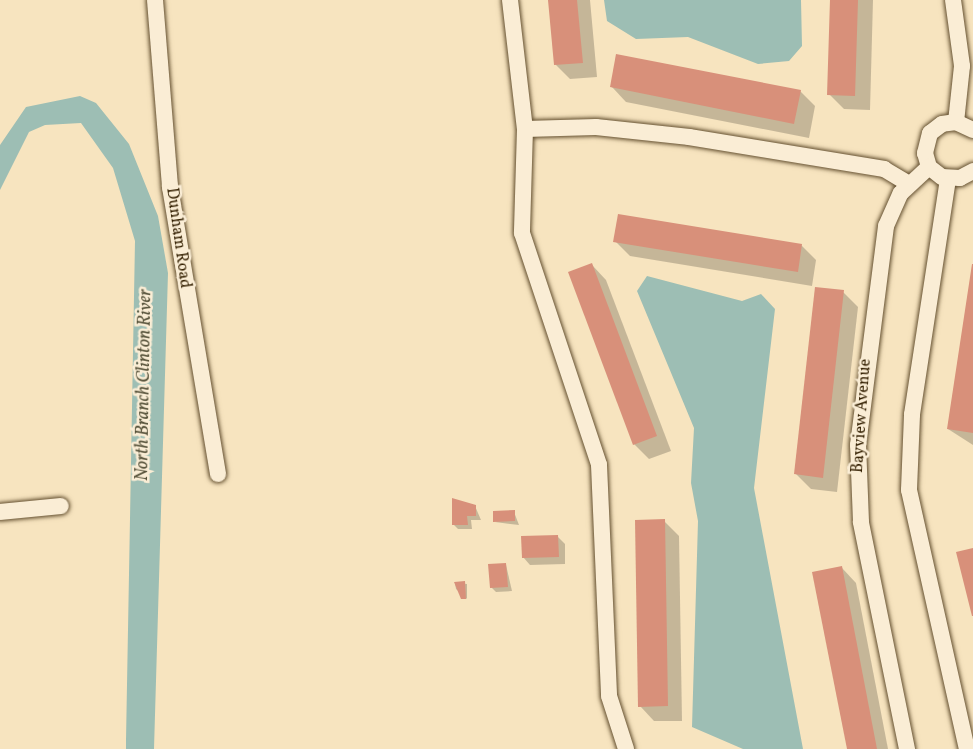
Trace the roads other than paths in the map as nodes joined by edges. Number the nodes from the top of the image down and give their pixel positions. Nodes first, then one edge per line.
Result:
1 (155, 0) edge
2 (510, 0) edge
3 (953, 0) edge
4 (956, 122) junction
5 (525, 129) junction
6 (973, 130) edge
7 (930, 167) junction
8 (973, 171) edge
9 (948, 179) junction
10 (909, 184) junction
11 (218, 474) dead end
12 (61, 506) dead end
13 (0, 512) edge
14 (626, 749) edge
15 (907, 749) edge
16 (967, 749) edge

1 - 11 street, Dunham Road
2 - 5 street
3 - 4 street
4 - 6 street
4 - 7 street
5 - 10 street
5 - 14 street
7 - 9 street
7 - 10 street, Bayview Avenue
8 - 9 street
9 - 16 street
10 - 15 street, Bayview Avenue
12 - 13 street

